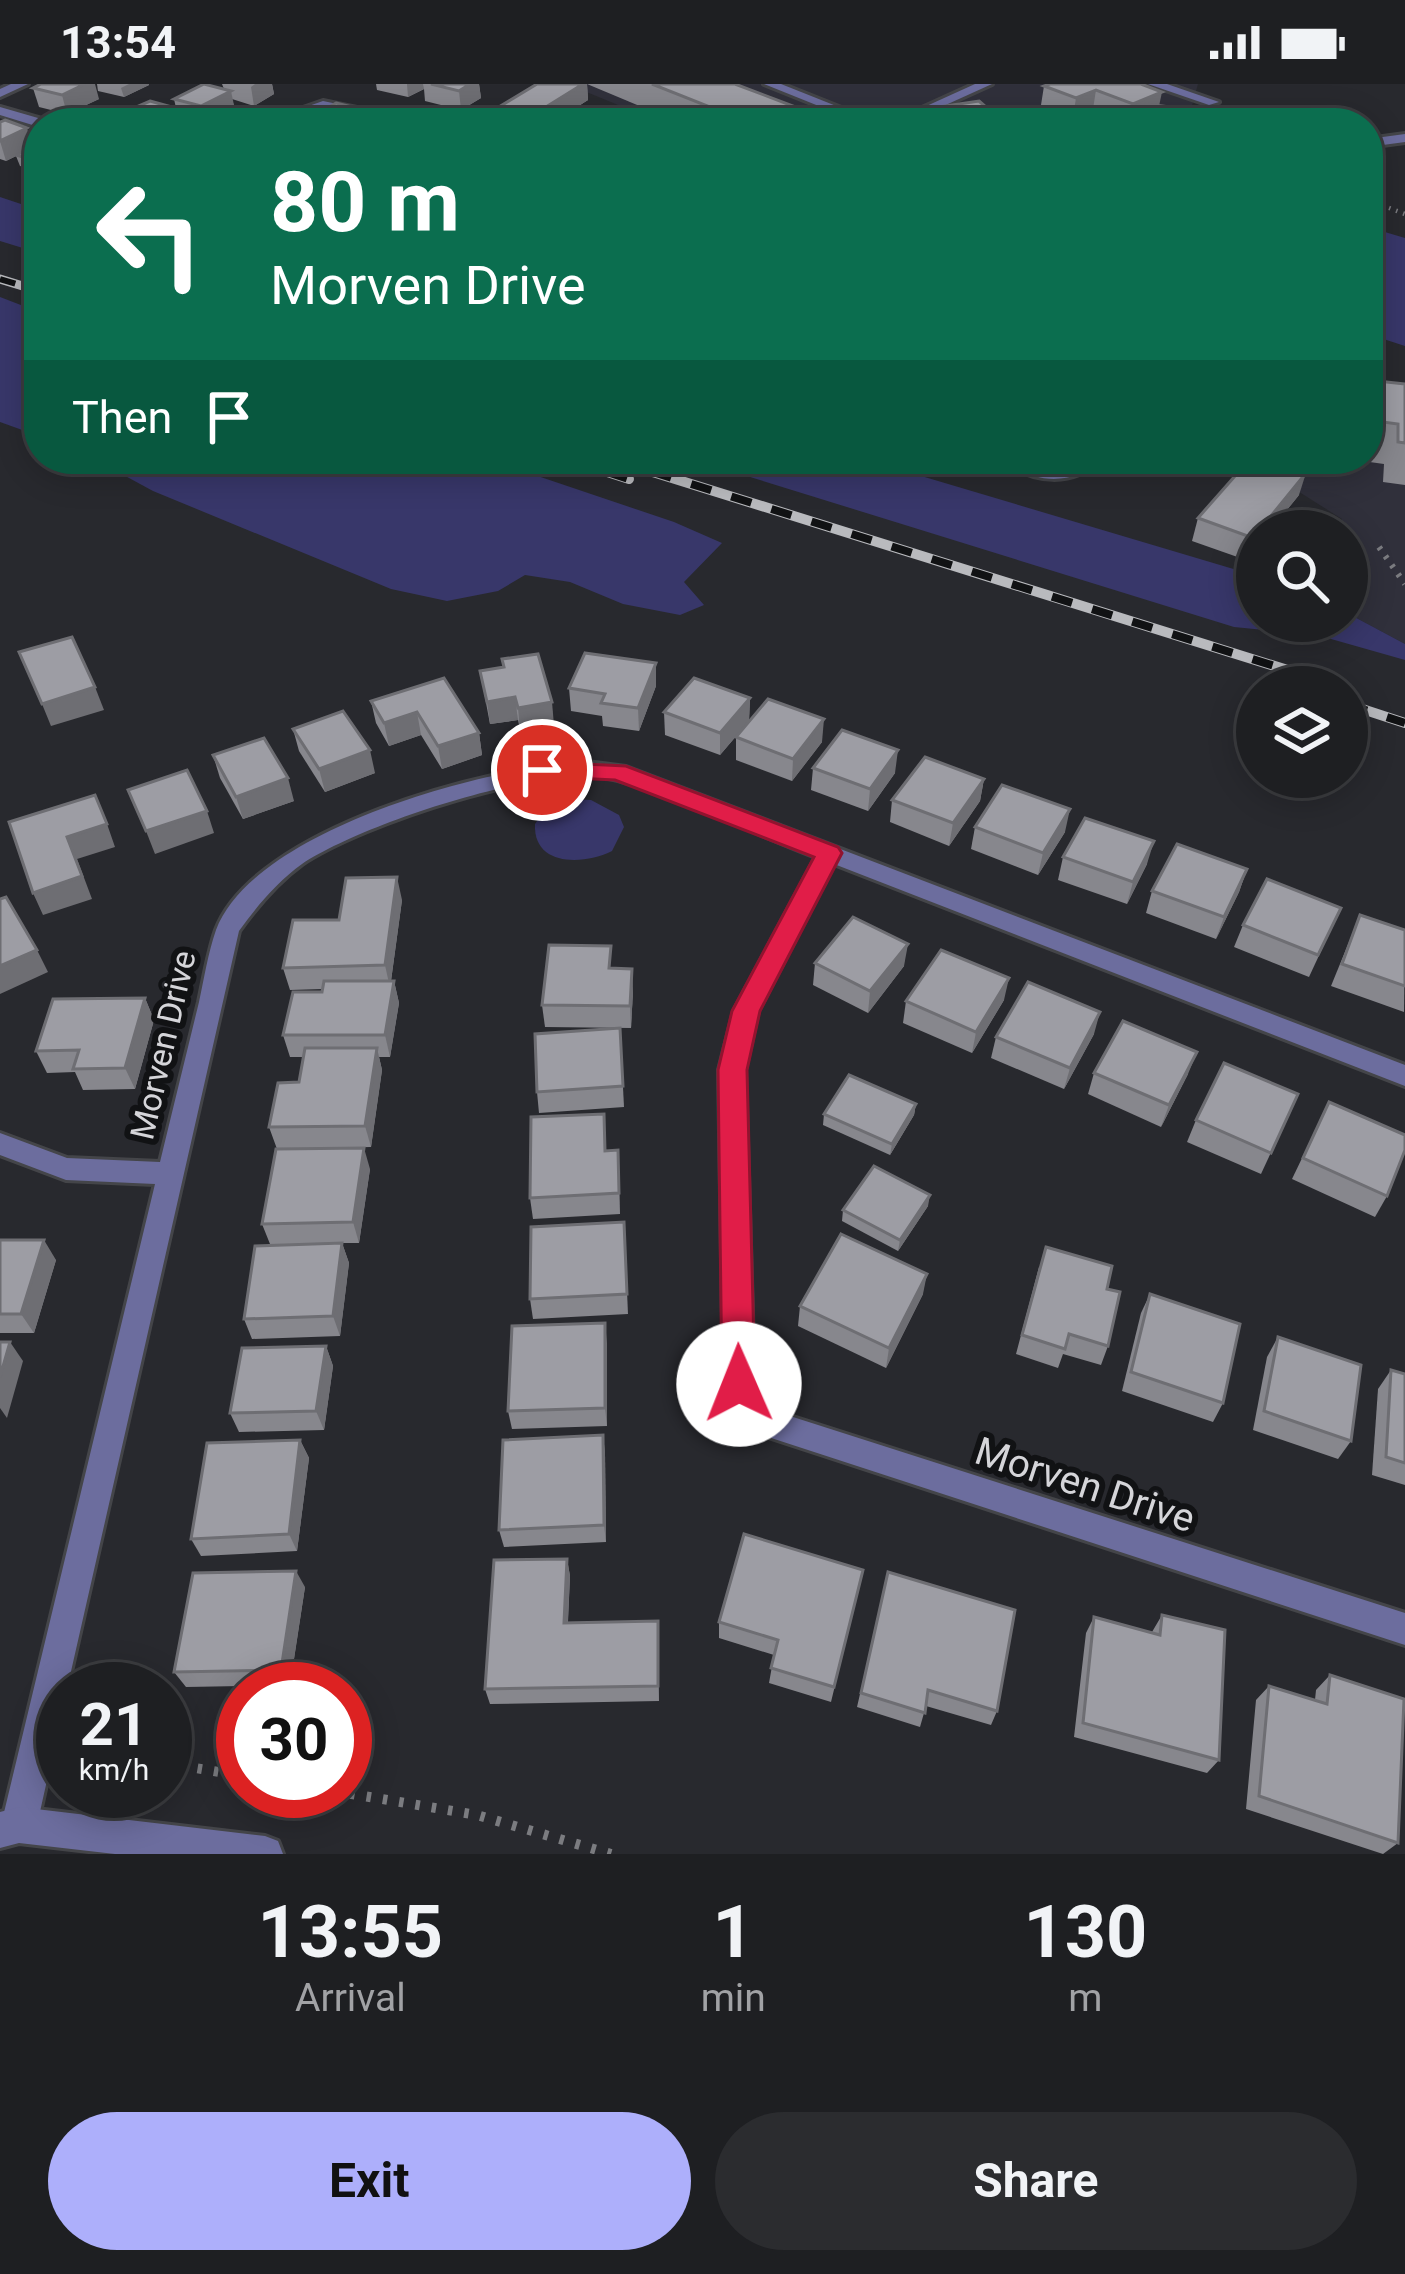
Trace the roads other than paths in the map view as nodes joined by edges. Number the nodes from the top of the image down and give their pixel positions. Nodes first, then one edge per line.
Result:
1 (22, 84) edge
2 (770, 84) edge
3 (986, 84) edge
4 (1154, 84) edge
5 (0, 93) edge
6 (833, 108) edge
7 (930, 108) edge
8 (1200, 108) edge
9 (829, 853) junction
10 (1405, 1076) edge
11 (0, 1144) edge
12 (170, 1174) junction
13 (1405, 1629) edge
14 (10, 1827) edge
15 (265, 1854) edge

1 - 5 street
2 - 6 street
3 - 7 street
4 - 8 street
9 - 10 street, Morven Drive
9 - 12 street, Morven Drive
9 - 13 street, Morven Drive
11 - 12 street
12 - 14 street, Morven Drive
14 - 15 street

